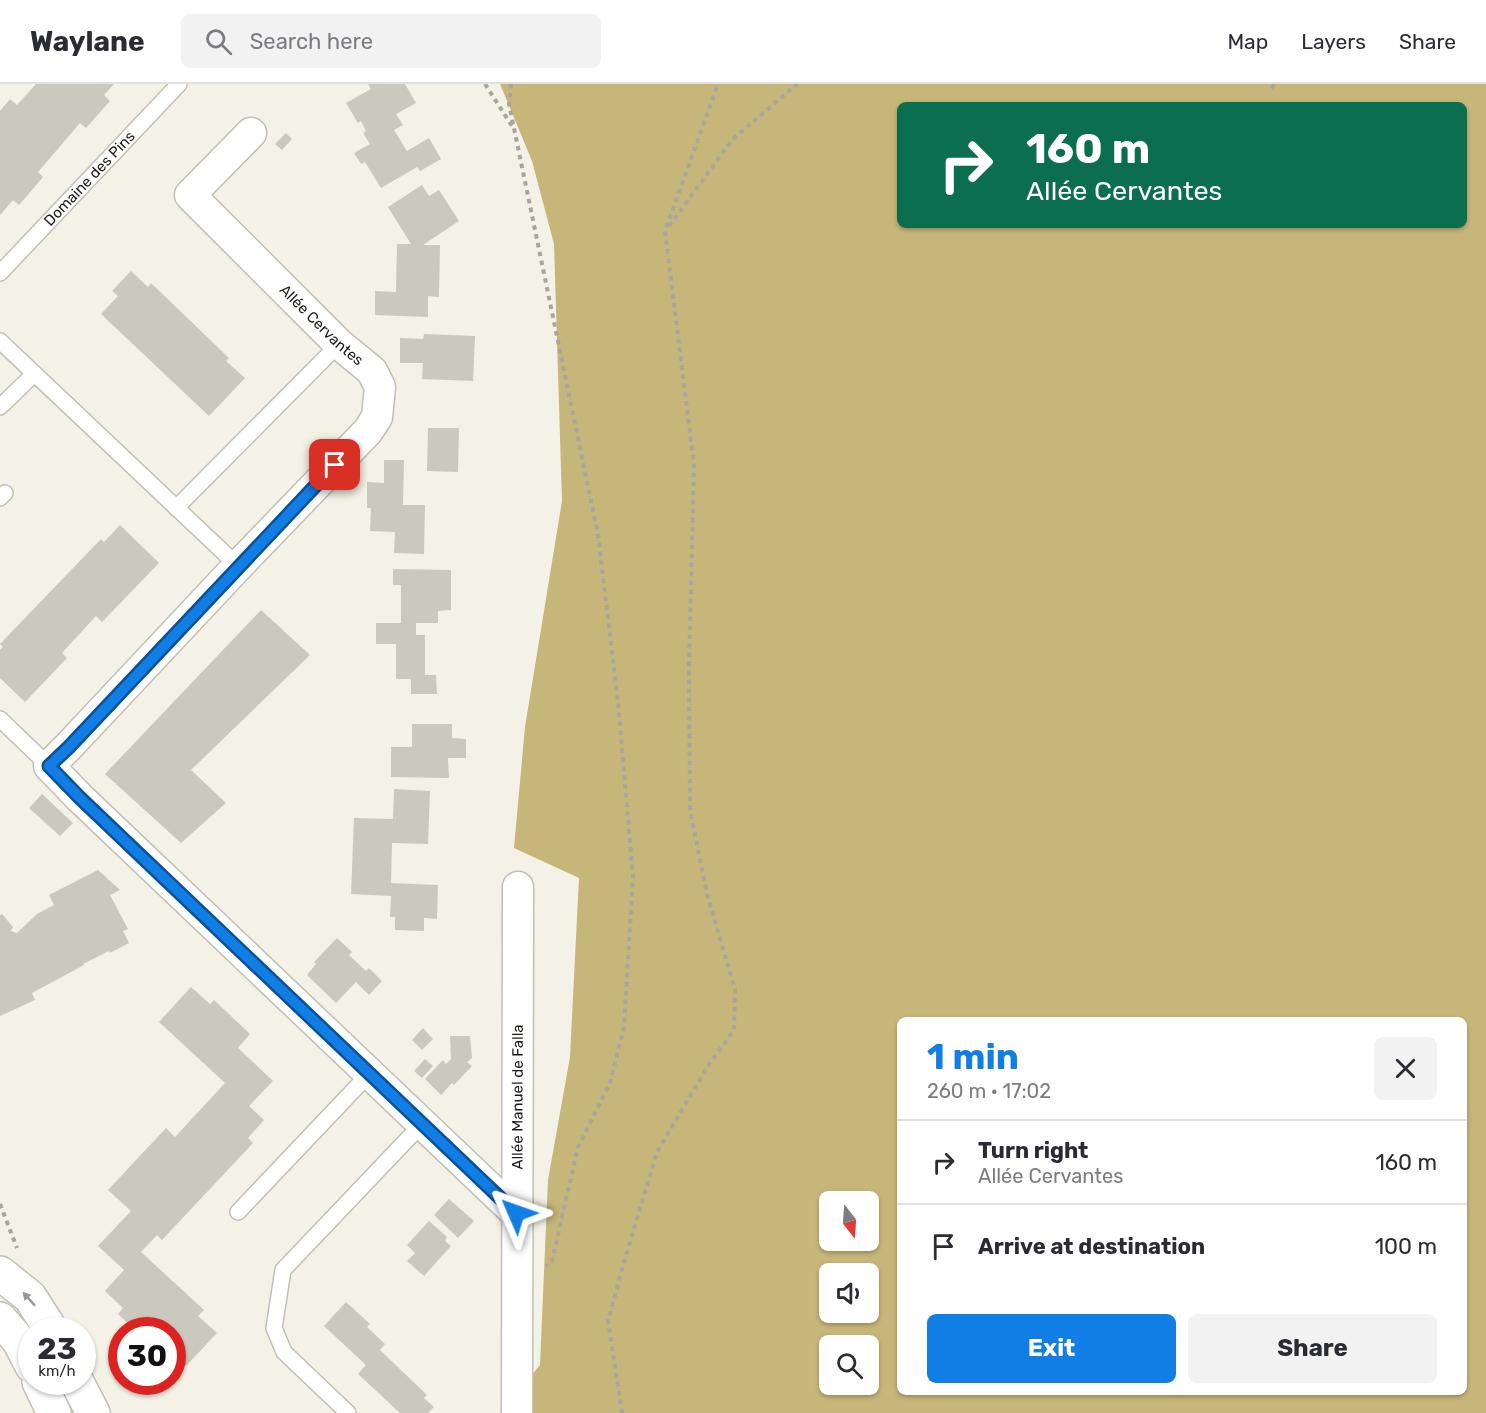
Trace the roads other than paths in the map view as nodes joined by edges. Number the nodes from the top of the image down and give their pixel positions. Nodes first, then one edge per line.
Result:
1 (179, 84) edge
2 (251, 133) dead end
3 (0, 273) edge
4 (339, 344) junction
5 (3, 350) edge
6 (34, 374) junction
7 (0, 407) edge
8 (176, 508) junction
9 (238, 566) junction
10 (0, 719) edge
11 (49, 766) junction
12 (518, 887) dead end
13 (369, 1074) junction
14 (422, 1124) junction
15 (238, 1212) dead end
16 (516, 1213) junction
17 (10, 1264) edge
18 (43, 1317) edge
19 (0, 1319) edge
20 (18, 1340) edge
21 (45, 1395) edge
22 (84, 1395) edge
23 (54, 1413) edge
24 (93, 1413) edge
25 (348, 1413) edge
26 (517, 1413) edge

1 - 3 lane, Domaine des Pins
2 - 4 street, Allée Cervantes
4 - 8 lane
4 - 9 street, Allée Cervantes
5 - 6 lane
6 - 7 lane
6 - 8 lane
8 - 9 lane
9 - 11 street, Allée Cervantes
10 - 11 lane
11 - 13 street
12 - 16 street, Allée Manuel de Falla
13 - 14 street
13 - 15 lane
14 - 16 street
14 - 25 lane
16 - 26 street, Allée Manuel de Falla
18 -> 17 street
19 - 20 street
21 - 23 street
22 - 24 street

